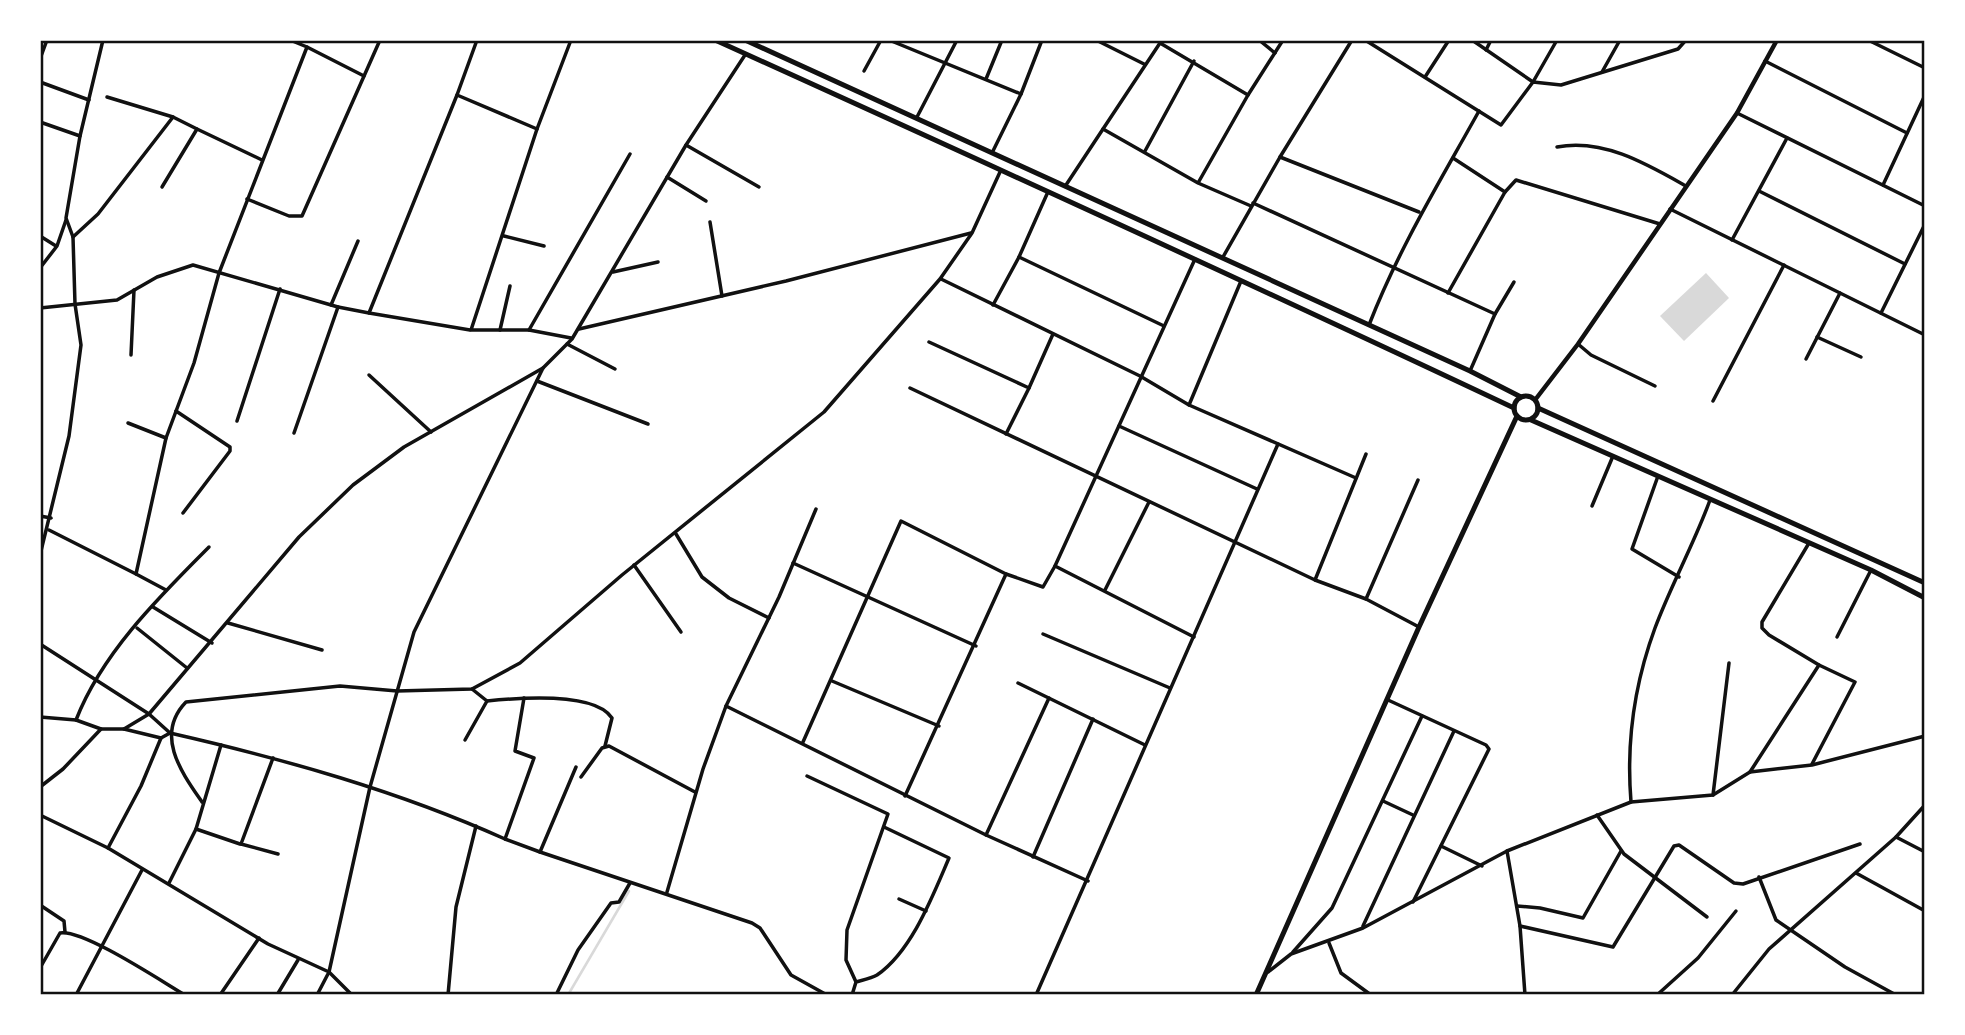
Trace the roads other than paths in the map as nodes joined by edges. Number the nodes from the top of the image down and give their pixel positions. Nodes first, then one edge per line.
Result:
1 (47, 40) edge
2 (103, 40) edge
3 (290, 40) edge
4 (380, 40) edge
5 (477, 40) edge
6 (571, 40) edge
7 (715, 40) edge
8 (881, 40) edge
9 (889, 40) edge
10 (915, 40) edge
11 (957, 40) edge
12 (1002, 40) edge
13 (1042, 40) edge
14 (1096, 40) edge
15 (1259, 40) edge
16 (1283, 40) edge
17 (1352, 40) edge
18 (1365, 40) edge
19 (1449, 40) edge
20 (1472, 40) edge
21 (1491, 40) edge
22 (1557, 40) edge
23 (1620, 40) edge
24 (1686, 40) edge
25 (1777, 40) edge
26 (1868, 40) edge
27 (750, 41) edge
28 (1159, 42) edge
29 (307, 47) junction
30 (911, 49) junction
31 (1486, 50) junction
32 (1275, 52) junction
33 (746, 54) junction
34 (40, 59) edge
35 (1764, 60) junction
36 (1194, 61) junction
37 (948, 62) junction
38 (1144, 65) junction
39 (1925, 68) edge
40 (864, 71) dead end
41 (1602, 72) junction
42 (364, 76) junction
43 (1425, 77) junction
44 (986, 79) junction
45 (40, 82) edge
46 (1533, 82) junction
47 (1021, 94) junction
48 (457, 95) junction
49 (1248, 95) junction
50 (1925, 95) edge
51 (107, 96) dead end
52 (89, 100) junction
53 (1479, 111) junction
54 (1737, 113) junction
55 (173, 117) junction
56 (917, 117) junction
57 (40, 122) edge
58 (197, 129) junction
59 (537, 129) junction
60 (1103, 129) junction
61 (1907, 133) junction
62 (80, 136) junction
63 (1787, 138) junction
64 (686, 145) junction
65 (1557, 147) dead end
66 (1145, 151) junction
67 (992, 153) junction
68 (630, 154) dead end
69 (1280, 157) junction
70 (1452, 158) junction
71 (262, 160) junction
72 (1000, 172) junction
73 (667, 177) junction
74 (1198, 183) junction
75 (1066, 185) junction
76 (1883, 185) junction
77 (1686, 186) junction
78 (162, 187) dead end
79 (759, 187) dead end
80 (1759, 191) junction
81 (1505, 192) junction
82 (1047, 194) junction
83 (247, 199) junction
84 (706, 201) dead end
85 (1252, 205) junction
86 (1925, 206) edge
87 (1670, 209) junction
88 (1419, 212) junction
89 (66, 218) junction
90 (710, 222) dead end
91 (1660, 224) junction
92 (1925, 224) edge
93 (972, 233) junction
94 (40, 236) edge
95 (504, 236) junction
96 (73, 237) junction
97 (1732, 240) junction
98 (358, 241) dead end
99 (57, 246) junction
100 (544, 246) dead end
101 (1019, 257) junction
102 (1223, 257) junction
103 (1195, 258) junction
104 (658, 262) dead end
105 (1905, 264) junction
106 (1784, 265) junction
107 (1392, 267) junction
108 (40, 268) edge
109 (613, 272) junction
110 (219, 273) junction
111 (940, 279) junction
112 (1242, 279) junction
113 (1514, 282) dead end
114 (510, 286) dead end
115 (280, 289) junction
116 (134, 290) junction
117 (1448, 293) junction
118 (1840, 293) junction
119 (722, 296) junction
120 (75, 304) junction
121 (993, 304) junction
122 (331, 305) junction
123 (338, 307) junction
124 (40, 308) edge
125 (369, 313) junction
126 (1881, 313) junction
127 (1495, 314) junction
128 (1369, 325) junction
129 (1164, 326) junction
130 (579, 329) junction
131 (471, 330) junction
132 (500, 330) junction
133 (528, 330) junction
134 (1053, 334) junction
135 (1925, 335) edge
136 (1817, 337) junction
137 (572, 338) junction
138 (929, 342) dead end
139 (567, 344) junction
140 (1578, 344) junction
141 (131, 355) dead end
142 (1861, 357) dead end
143 (1806, 359) dead end
144 (543, 368) junction
145 (615, 369) dead end
146 (1470, 370) junction
147 (369, 375) dead end
148 (1140, 376) junction
149 (537, 381) junction
150 (1655, 386) dead end
151 (910, 388) dead end
152 (1029, 388) junction
153 (1521, 397) junction
154 (1535, 400) junction
155 (1713, 401) dead end
156 (1189, 405) junction
157 (1514, 408) junction
158 (1538, 408) junction
159 (176, 411) junction
160 (1517, 416) junction
161 (1531, 420) junction
162 (237, 421) dead end
163 (128, 423) dead end
164 (648, 424) dead end
165 (1119, 426) junction
166 (431, 432) junction
167 (294, 433) dead end
168 (1006, 434) junction
169 (166, 438) junction
170 (1278, 444) junction
171 (1366, 453) dead end
172 (1612, 456) junction
173 (1097, 475) junction
174 (1658, 476) junction
175 (1356, 478) junction
176 (1418, 480) dead end
177 (1258, 489) junction
178 (1710, 500) junction
179 (1149, 502) junction
180 (1592, 506) dead end
181 (816, 509) dead end
182 (183, 513) dead end
183 (40, 516) edge
184 (51, 518) junction
185 (48, 530) junction
186 (676, 534) junction
187 (1236, 543) junction
188 (1810, 543) junction
189 (209, 547) dead end
190 (40, 555) edge
191 (793, 563) junction
192 (634, 565) junction
193 (1055, 566) junction
194 (1871, 570) junction
195 (135, 574) junction
196 (1006, 574) junction
197 (1679, 577) junction
198 (1315, 580) junction
199 (1925, 583) edge
200 (166, 590) junction
201 (1105, 591) junction
202 (866, 597) junction
203 (1925, 598) edge
204 (1366, 599) junction
205 (153, 607) junction
206 (769, 618) junction
207 (228, 623) junction
208 (136, 627) junction
209 (1419, 627) junction
210 (681, 632) dead end
211 (1043, 634) dead end
212 (1837, 636) dead end
213 (1194, 637) junction
214 (212, 643) junction
215 (40, 645) edge
216 (976, 646) junction
217 (322, 650) dead end
218 (1729, 663) dead end
219 (1819, 666) junction
220 (187, 668) junction
221 (95, 679) junction
222 (832, 681) junction
223 (1018, 683) dead end
224 (1170, 688) junction
225 (472, 689) junction
226 (397, 691) junction
227 (524, 698) junction
228 (1049, 698) junction
229 (1388, 700) junction
230 (487, 701) junction
231 (726, 706) junction
232 (149, 714) junction
233 (1422, 716) junction
234 (40, 717) edge
235 (1093, 719) junction
236 (76, 720) junction
237 (939, 726) junction
238 (101, 729) junction
239 (124, 729) junction
240 (1454, 731) junction
241 (170, 733) junction
242 (1925, 736) edge
243 (161, 738) junction
244 (465, 740) dead end
245 (803, 742) junction
246 (221, 745) junction
247 (1144, 745) junction
248 (606, 746) junction
249 (273, 758) junction
250 (1812, 765) junction
251 (576, 767) dead end
252 (1750, 772) junction
253 (807, 776) dead end
254 (581, 777) dead end
255 (40, 787) edge
256 (370, 787) junction
257 (695, 792) junction
258 (1713, 795) junction
259 (905, 796) junction
260 (202, 802) junction
261 (1383, 802) junction
262 (1631, 802) junction
263 (1925, 805) edge
264 (1413, 814) junction
265 (40, 815) edge
266 (1597, 815) junction
267 (476, 826) junction
268 (884, 827) junction
269 (195, 829) junction
270 (986, 835) junction
271 (1896, 837) junction
272 (505, 839) junction
273 (241, 844) junction
274 (1860, 844) dead end
275 (1441, 846) junction
276 (108, 848) junction
277 (1507, 851) junction
278 (1621, 851) junction
279 (540, 852) junction
280 (1925, 852) edge
281 (278, 854) dead end
282 (1032, 858) junction
283 (1482, 866) junction
284 (142, 870) junction
285 (1856, 873) junction
286 (1652, 877) junction
287 (1759, 877) junction
288 (1088, 881) junction
289 (630, 883) junction
290 (169, 884) junction
291 (667, 892) junction
292 (899, 899) dead end
293 (1412, 904) junction
294 (40, 905) edge
295 (1517, 906) junction
296 (926, 911) junction
297 (1736, 911) dead end
298 (1925, 911) edge
299 (1707, 918) dead end
300 (1520, 926) junction
301 (1363, 928) junction
302 (1790, 929) junction
303 (65, 932) junction
304 (259, 938) junction
305 (1329, 943) junction
306 (102, 947) junction
307 (1291, 954) junction
308 (298, 960) junction
309 (40, 968) edge
310 (329, 972) junction
311 (1268, 972) junction
312 (856, 982) junction
313 (76, 995) edge
314 (185, 995) edge
315 (219, 995) edge
316 (277, 995) edge
317 (317, 995) edge
318 (352, 995) edge
319 (448, 995) edge
320 (556, 995) edge
321 (827, 995) edge
322 (852, 995) edge
323 (1036, 995) edge
324 (1256, 995) edge
325 (1371, 995) edge
326 (1525, 995) edge
327 (1657, 995) edge
328 (1732, 995) edge
329 (1896, 995) edge

1 - 34 street
2 - 52 street
3 - 29 street
4 - 42 street
5 - 48 street
6 - 59 street
7 - 33 main road
8 - 40 street
9 - 30 street
10 - 30 street
11 - 37 street
12 - 44 street
13 - 47 street
14 - 38 street
15 - 32 street
16 - 32 street
17 - 69 street
18 - 43 street
19 - 43 street
20 - 31 street
21 - 31 street
22 - 46 street
23 - 41 street
24 - 41 street
25 - 35 street
26 - 39 street
27 - 56 main road
28 - 36 street
28 - 38 street
29 - 42 street
29 - 71 street
30 - 37 street
31 - 46 street
32 - 49 street
33 - 64 street
33 - 72 main road
35 - 54 street
35 - 61 street
36 - 49 street
36 - 66 street
37 - 44 street
37 - 56 street
38 - 60 street
41 - 46 street
42 - 83 street
43 - 53 street
44 - 47 street
45 - 52 street
46 - 53 street
47 - 67 street
48 - 59 street
48 - 125 street
49 - 74 street
50 - 61 street
51 - 55 street
52 - 62 street
53 - 70 street
54 - 63 street
54 - 77 street
55 - 58 street
55 - 96 street
56 - 67 main road
57 - 62 street
58 - 71 street
58 - 78 street
59 - 95 street
60 - 66 street
60 - 75 street
61 - 76 street
62 - 89 street
63 - 76 street
63 - 80 street
64 - 73 street
64 - 79 street
65 - 77 street
66 - 74 street
67 - 75 main road
68 - 133 street
69 - 85 street
69 - 88 street
70 - 81 street
70 - 88 street
71 - 83 street
72 - 82 main road
72 - 93 street
73 - 84 street
73 - 109 street
74 - 85 street
75 - 102 main road
76 - 86 street
77 - 87 street
80 - 97 street
80 - 105 street
81 - 91 street
81 - 117 street
82 - 101 street
82 - 103 main road
83 - 110 street
85 - 102 street
85 - 107 street
87 - 91 street
87 - 97 street
88 - 107 street
89 - 96 street
89 - 99 street
90 - 119 street
91 - 140 street
92 - 105 street
93 - 111 street
93 - 119 street
94 - 99 street
95 - 100 street
95 - 131 street
96 - 120 street
97 - 106 street
98 - 122 street
99 - 108 street
101 - 121 street
101 - 129 street
102 - 128 main road
103 - 112 main road
103 - 129 street
104 - 109 street
105 - 126 street
106 - 118 street
106 - 155 street
107 - 117 street
107 - 128 street
109 - 130 street
110 - 115 street
110 - 116 street
110 - 159 street
111 - 121 street
111 - 186 street
112 - 156 street
112 - 157 main road
113 - 127 street
114 - 132 street
115 - 122 street
115 - 162 street
116 - 120 street
116 - 141 street
117 - 127 street
118 - 126 street
118 - 136 street
119 - 130 street
120 - 124 street
120 - 184 street
121 - 134 street
122 - 123 street
123 - 125 street
123 - 167 street
125 - 131 street
126 - 135 street
127 - 146 street
128 - 146 main road
129 - 148 street
130 - 137 street
131 - 132 street
132 - 133 street
133 - 137 street
134 - 148 street
134 - 152 street
136 - 142 street
136 - 143 street
137 - 139 street
138 - 152 street
139 - 144 street
139 - 145 street
140 - 150 street
140 - 154 street
144 - 149 street
144 - 166 street
146 - 153 main road
147 - 166 street
148 - 156 street
148 - 165 street
149 - 164 street
149 - 226 street
151 - 168 street
152 - 168 street
153 - 154 main road
153 - 157 main road
154 - 158 main road
156 - 170 street
157 - 160 main road
158 - 161 main road
158 - 199 main road
159 - 169 street
159 - 182 street
160 - 161 main road
160 - 209 main road
161 - 172 main road
163 - 169 street
165 - 173 street
165 - 177 street
166 - 207 street
168 - 173 street
169 - 195 street
170 - 175 street
170 - 177 street
171 - 175 street
172 - 174 main road
172 - 180 street
173 - 179 street
173 - 193 street
174 - 178 main road
174 - 197 street
175 - 198 street
176 - 204 street
177 - 187 street
178 - 188 main road
178 - 197 street
179 - 187 street
179 - 201 street
181 - 191 street
183 - 184 street
184 - 185 street
185 - 190 street
185 - 195 street
186 - 192 street
186 - 206 street
187 - 198 street
187 - 213 street
188 - 194 main road
188 - 219 street
189 - 200 street
191 - 202 street
191 - 206 street
192 - 210 street
192 - 225 street
193 - 196 street
193 - 201 street
194 - 203 main road
194 - 212 street
195 - 200 street
196 - 202 street
196 - 216 street
197 - 262 street
198 - 204 street
200 - 205 street
201 - 213 street
202 - 216 street
202 - 222 street
204 - 209 street
205 - 208 street
205 - 214 street
206 - 231 street
207 - 214 street
207 - 217 street
208 - 220 street
208 - 221 street
209 - 229 main road
211 - 224 street
213 - 224 street
214 - 220 street
215 - 221 street
216 - 237 street
218 - 258 street
219 - 250 street
219 - 252 street
220 - 232 street
221 - 232 street
221 - 236 street
222 - 237 street
222 - 245 street
223 - 228 street
224 - 247 street
225 - 226 street
225 - 230 street
226 - 241 street
226 - 256 street
227 - 230 street
227 - 248 street
227 - 272 street
228 - 235 street
228 - 270 street
229 - 233 street
229 - 311 main road
230 - 244 street
231 - 245 street
231 - 257 street
232 - 239 street
232 - 241 street
233 - 240 street
233 - 261 street
234 - 236 street
235 - 247 street
235 - 282 street
236 - 238 street
237 - 259 street
238 - 239 street
238 - 255 street
239 - 243 street
240 - 264 street
240 - 275 street
241 - 243 street
241 - 246 street
241 - 260 street
242 - 250 street
243 - 276 street
245 - 259 street
246 - 249 street
246 - 260 street
247 - 288 street
248 - 254 street
248 - 257 street
249 - 256 street
249 - 273 street
250 - 252 street
251 - 279 street
252 - 258 street
253 - 268 street
256 - 267 street
256 - 310 street
257 - 291 street
258 - 262 street
259 - 270 street
260 - 269 street
261 - 264 street
261 - 307 street
262 - 266 street
263 - 271 street
264 - 301 street
265 - 276 street
266 - 277 street
266 - 278 street
267 - 272 street
267 - 319 street
268 - 296 street
268 - 312 street
269 - 273 street
269 - 290 street
270 - 282 street
271 - 280 street
271 - 285 street
272 - 279 street
273 - 281 street
274 - 287 street
275 - 283 street
275 - 293 street
276 - 284 street
277 - 283 street
277 - 295 street
278 - 286 street
278 - 295 street
279 - 289 street
282 - 288 street
283 - 293 street
284 - 290 street
284 - 306 street
285 - 298 street
285 - 302 street
286 - 287 street
286 - 299 street
286 - 300 street
287 - 302 street
288 - 323 street
289 - 291 street
289 - 320 street
290 - 304 street
291 - 321 street
292 - 296 street
293 - 301 street
294 - 303 street
295 - 300 street
296 - 312 street
297 - 327 street
300 - 326 street
301 - 305 street
302 - 328 street
302 - 329 street
303 - 306 street
303 - 309 street
304 - 308 street
304 - 315 street
305 - 307 street
305 - 325 street
306 - 313 street
306 - 314 street
307 - 311 street
308 - 310 street
308 - 316 street
310 - 317 street
310 - 318 street
311 - 324 main road
312 - 322 street

